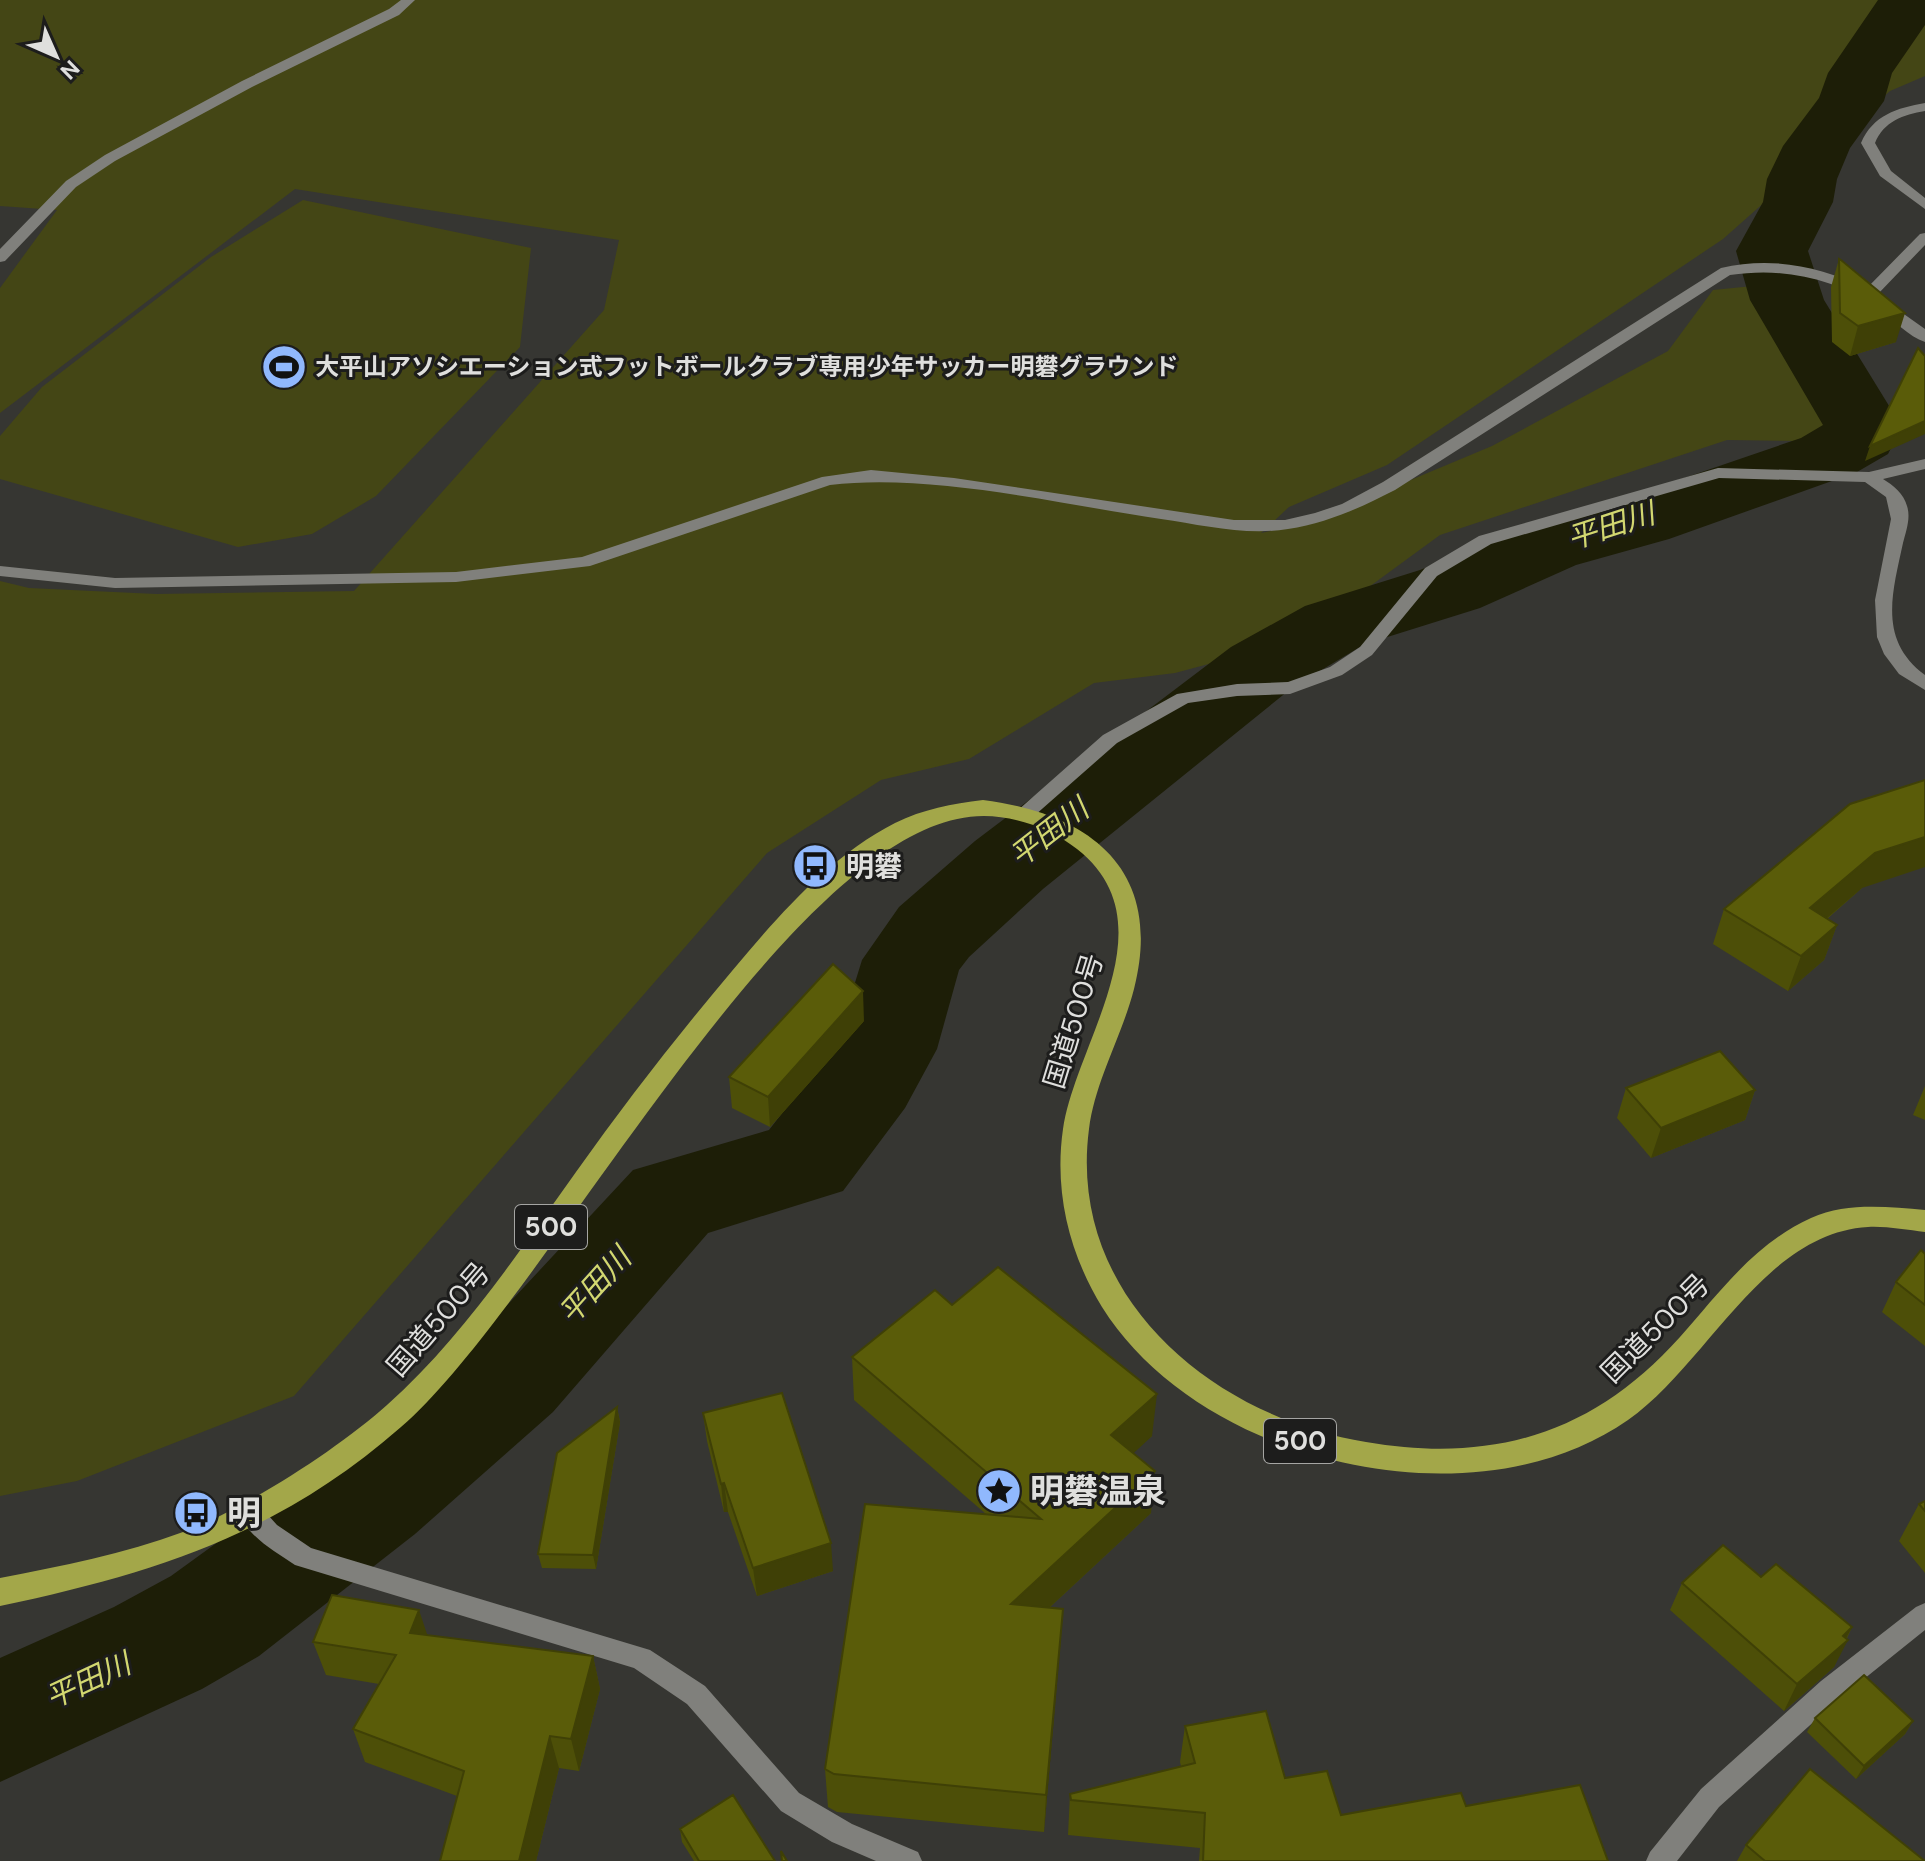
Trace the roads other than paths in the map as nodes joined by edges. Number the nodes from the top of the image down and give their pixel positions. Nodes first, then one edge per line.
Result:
1 (409, 0) edge
2 (1925, 107) edge
3 (1925, 205) edge
4 (1925, 237) edge
5 (0, 258) edge
6 (1869, 294) junction
7 (1925, 337) edge
8 (1925, 464) edge
9 (1869, 477) junction
10 (0, 571) edge
11 (1925, 684) edge
12 (1036, 815) junction
13 (1925, 1221) edge
14 (259, 1523) junction
15 (0, 1592) edge
16 (1925, 1615) edge
17 (908, 1861) edge
18 (1660, 1861) edge

1 - 5 street
2 - 3 street
4 - 6 street
6 - 7 street
6 - 10 street
8 - 9 street
9 - 11 street
9 - 12 street
12 - 13 highway, 国道500号 / 500
12 - 14 highway, 国道500号 / 500
14 - 15 highway, 国道500号 / 500
14 - 17 street
16 - 18 street

